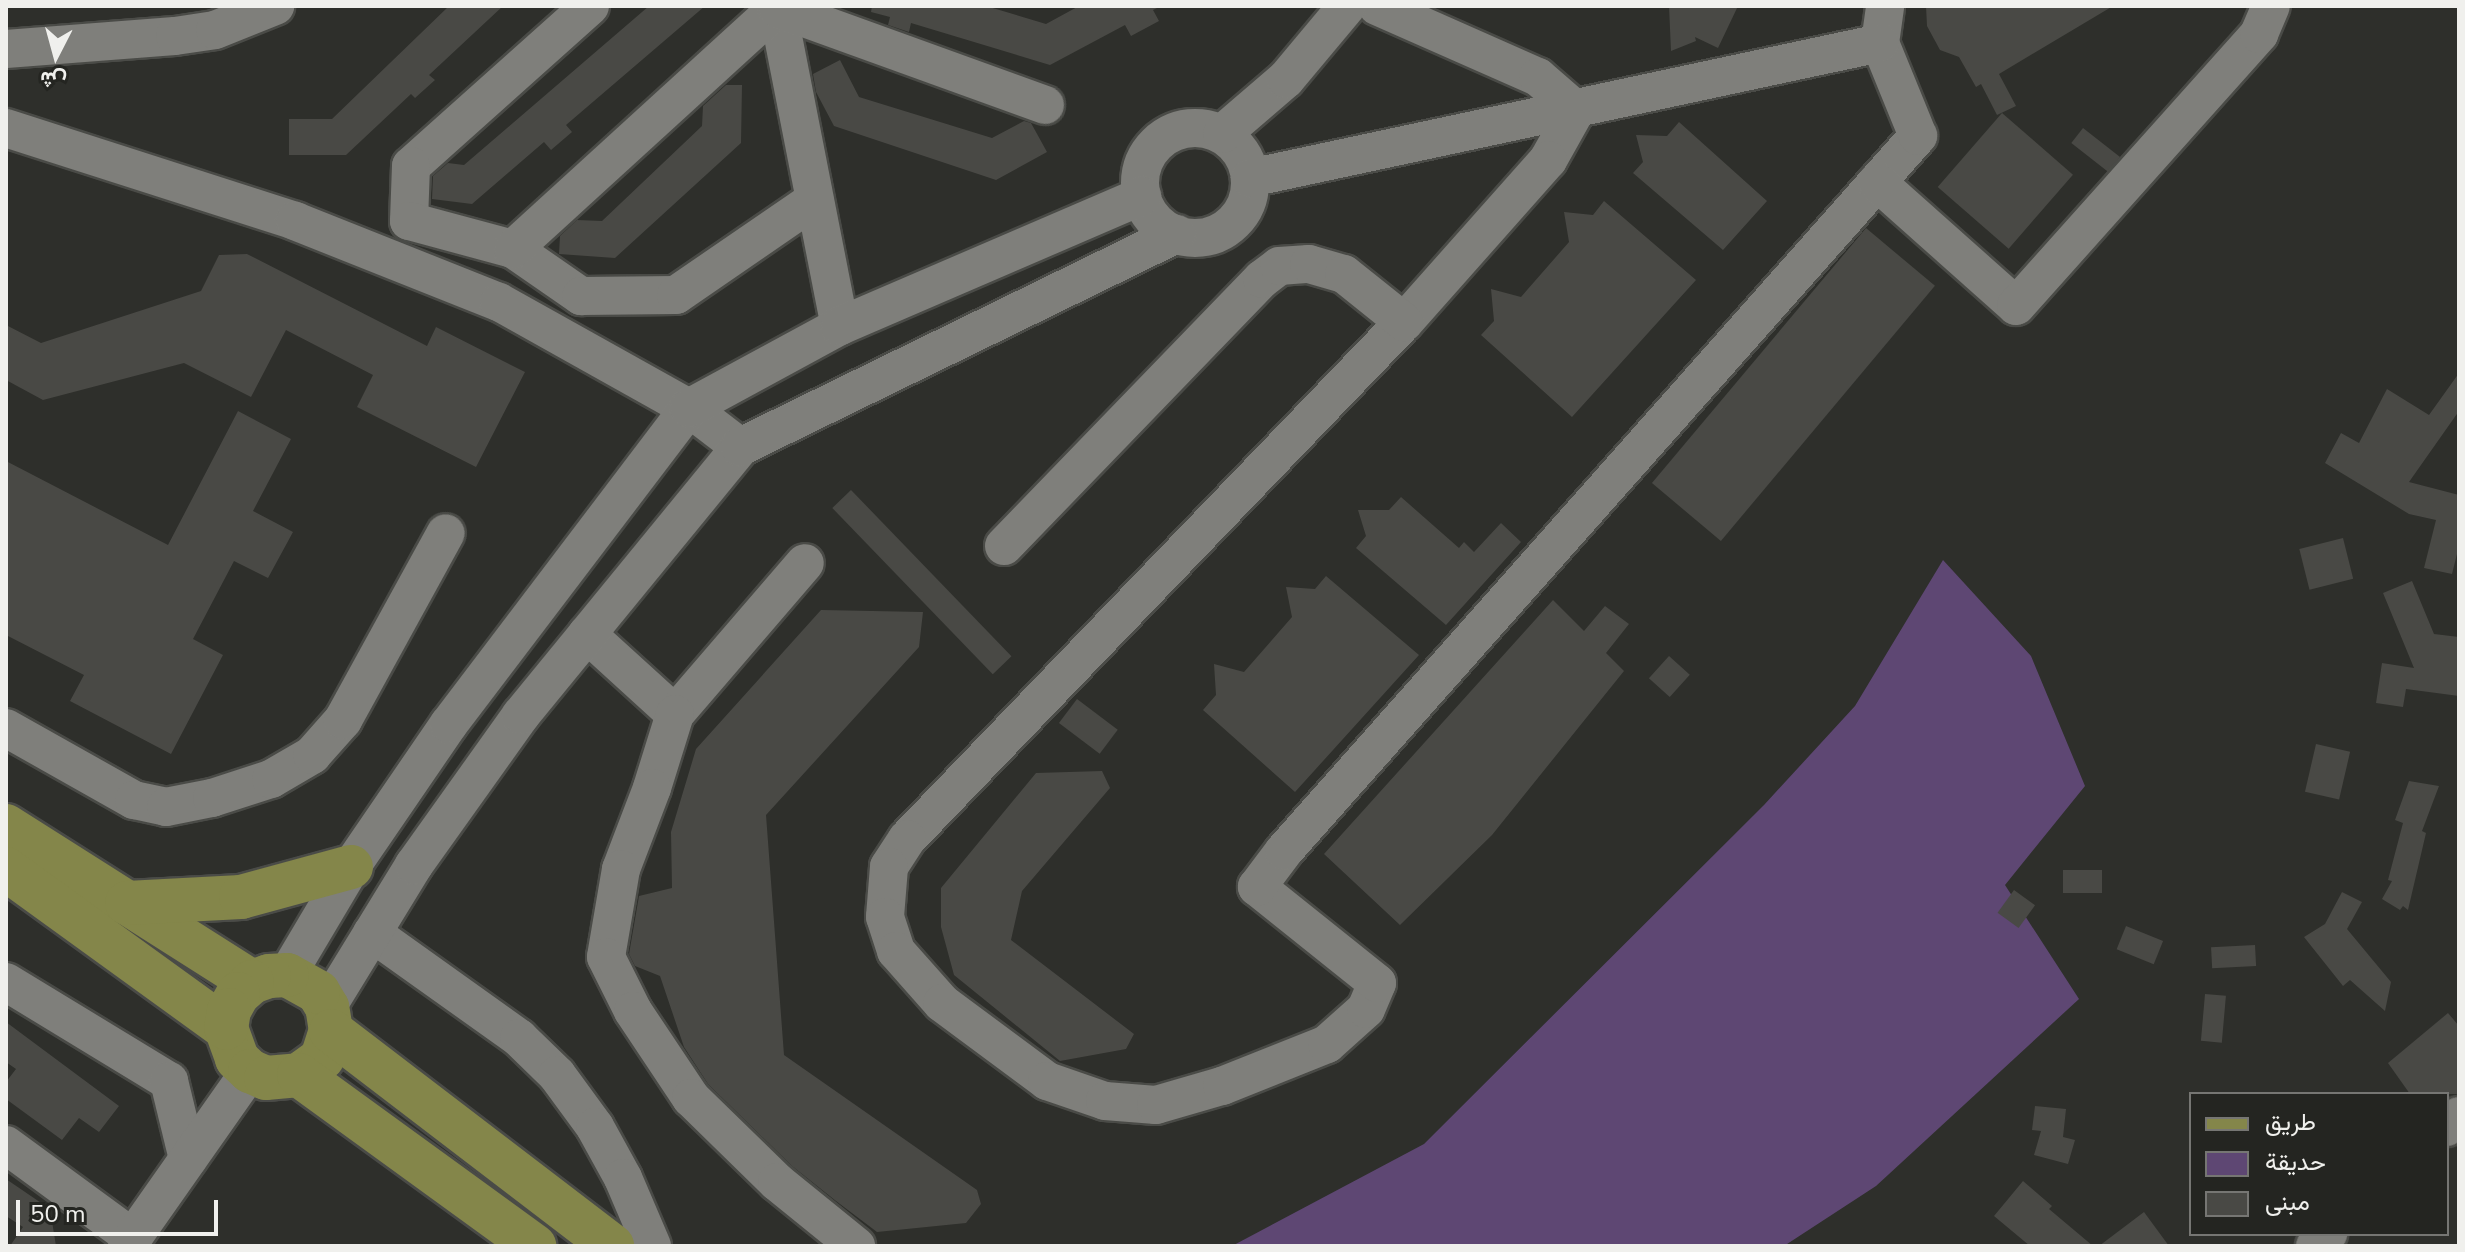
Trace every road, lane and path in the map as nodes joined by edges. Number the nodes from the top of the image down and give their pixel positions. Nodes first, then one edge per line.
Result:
1 (275, 6) edge
2 (590, 6) edge
3 (1347, 6) edge
4 (1377, 6) edge
5 (1885, 6) edge
6 (2271, 6) edge
7 (777, 7) edge
8 (1880, 43) junction
9 (6, 49) edge
10 (1045, 105) dead end
11 (1576, 110) junction
12 (6, 128) edge
13 (1222, 134) junction
14 (1250, 178) junction
15 (1877, 182) junction
16 (1142, 196) junction
17 (814, 200) junction
18 (1177, 234) junction
19 (513, 249) junction
20 (1404, 322) junction
21 (840, 326) junction
22 (689, 408) junction
23 (740, 447) junction
24 (446, 533) dead end
25 (1004, 546) dead end
26 (805, 563) dead end
27 (587, 634) junction
28 (675, 714) junction
29 (6, 728) edge
30 (6, 826) edge
31 (351, 867) junction
32 (6, 869) edge
33 (127, 903) junction
34 (372, 933) junction
35 (270, 979) junction
36 (6, 982) edge
37 (329, 1019) junction
38 (226, 1028) junction
39 (250, 1071) junction
40 (299, 1075) junction
41 (6, 1145) edge
42 (188, 1159) junction
43 (130, 1242) edge
44 (534, 1246) edge
45 (612, 1246) edge
46 (652, 1246) edge
47 (856, 1246) edge

1 - 9 street
2 - 19 street
3 - 13 street
4 - 11 street
5 - 8 street
6 - 15 street
7 - 10 street
7 - 17 street
7 - 19 street
8 - 11 street
8 - 15 street
11 - 14 street
11 - 20 street
12 - 22 street
13 - 14 street
13 - 16 street
14 - 18 street
15 - 20 street
16 - 18 street
16 - 21 street
17 - 19 street
17 - 21 street
18 - 23 street
20 - 25 street
21 - 22 street
22 - 23 street
22 - 31 street
23 - 27 street
24 - 29 street
26 - 28 street
27 - 28 street
27 - 34 street
28 - 47 street
30 - 33 main road
31 - 33 main road
31 - 35 street
32 - 38 main road
33 - 35 main road
34 - 37 street
34 - 46 street
35 - 37 main road
35 - 38 main road
36 - 42 street
37 - 40 main road
37 - 45 main road
38 - 39 main road
39 - 40 main road
39 - 42 street
40 - 44 main road
41 - 43 street
42 - 43 street

